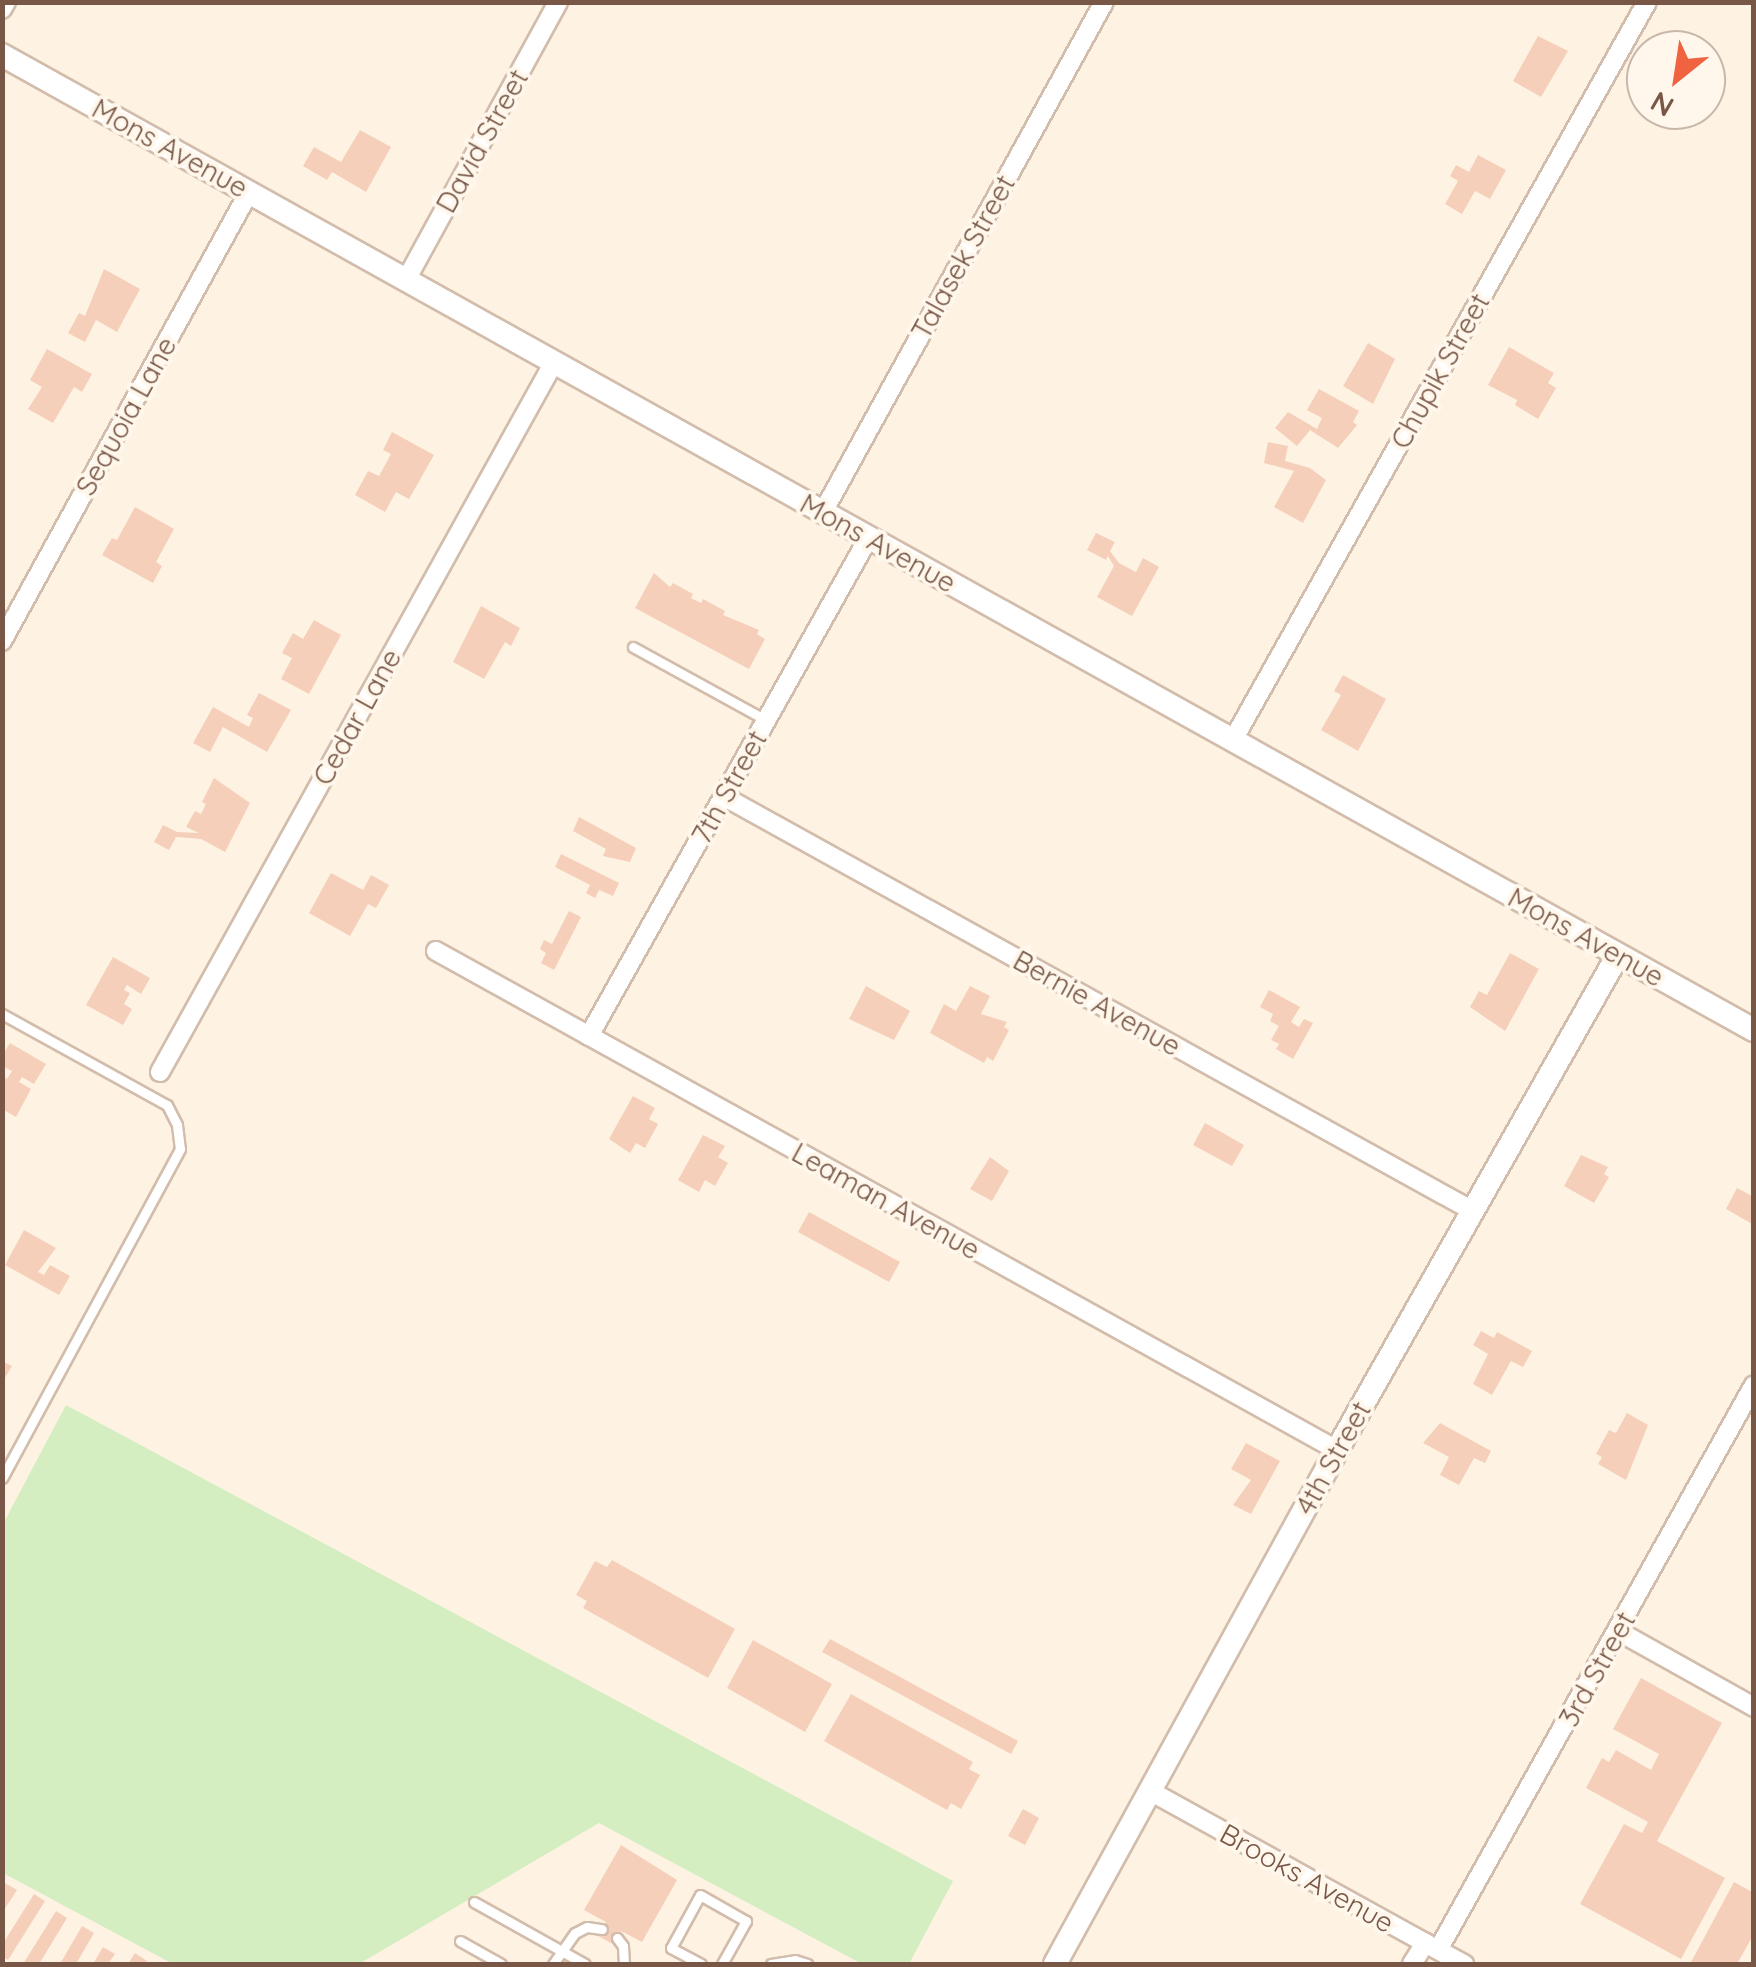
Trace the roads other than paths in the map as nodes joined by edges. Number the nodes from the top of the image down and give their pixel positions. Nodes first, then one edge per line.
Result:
1 (558, 2) edge
2 (1104, 2) edge
3 (1648, 2) edge
4 (2, 55) edge
5 (249, 192) junction
6 (406, 280) junction
7 (554, 362) junction
8 (823, 512) junction
9 (869, 537) junction
10 (2, 641) edge
11 (633, 647) dead end
12 (766, 720) junction
13 (1233, 740) junction
14 (724, 796) junction
15 (436, 951) dead end
16 (1618, 955) junction
17 (2, 1014) edge
18 (1754, 1030) edge
19 (589, 1036) junction
20 (160, 1072) dead end
21 (1471, 1210) junction
22 (1754, 1385) edge
23 (1337, 1450) junction
24 (2, 1478) edge
25 (1618, 1631) junction
26 (1754, 1706) edge
27 (1150, 1791) junction
28 (474, 1902) dead end
29 (602, 1929) dead end
30 (617, 1938) dead end
31 (460, 1941) dead end
32 (1431, 1947) junction
33 (561, 1951) junction
34 (695, 1963) edge
35 (501, 1964) edge
36 (553, 1964) edge
37 (586, 1964) edge
38 (624, 1964) edge
39 (722, 1964) edge
40 (771, 1964) edge
41 (807, 1964) edge
42 (1055, 1964) edge
43 (1412, 1964) edge
44 (1464, 1964) edge

1 - 6 street, David Street
2 - 8 street, Talasek Street
3 - 13 street, Chupik Street
4 - 5 street, Mons Avenue
5 - 6 street, Mons Avenue
5 - 10 street, Sequoia Lane
6 - 7 street, Mons Avenue
7 - 8 street, Mons Avenue
7 - 20 street, Cedar Lane
8 - 9 street, Mons Avenue
9 - 12 street, 7th Street
9 - 13 street, Mons Avenue
11 - 12 lane
12 - 14 street, 7th Street
13 - 16 street, Mons Avenue
14 - 19 street, 7th Street
14 - 21 street, Bernie Avenue
15 - 19 street, Leaman Avenue
16 - 18 street, Mons Avenue
16 - 21 street, 4th Street
17 - 24 lane
19 - 23 street, Leaman Avenue
21 - 23 street, 4th Street
22 - 25 street, 3rd Street
23 - 27 street, 4th Street
25 - 26 street
25 - 32 street, 3rd Street
27 - 32 street, Brooks Avenue
27 - 42 street, 4th Street
28 - 33 lane
29 - 33 lane
30 - 38 lane
31 - 35 lane
32 - 43 street, 3rd Street
32 - 44 street, Brooks Avenue
33 - 36 lane
33 - 37 lane
34 - 39 lane
40 - 41 lane

